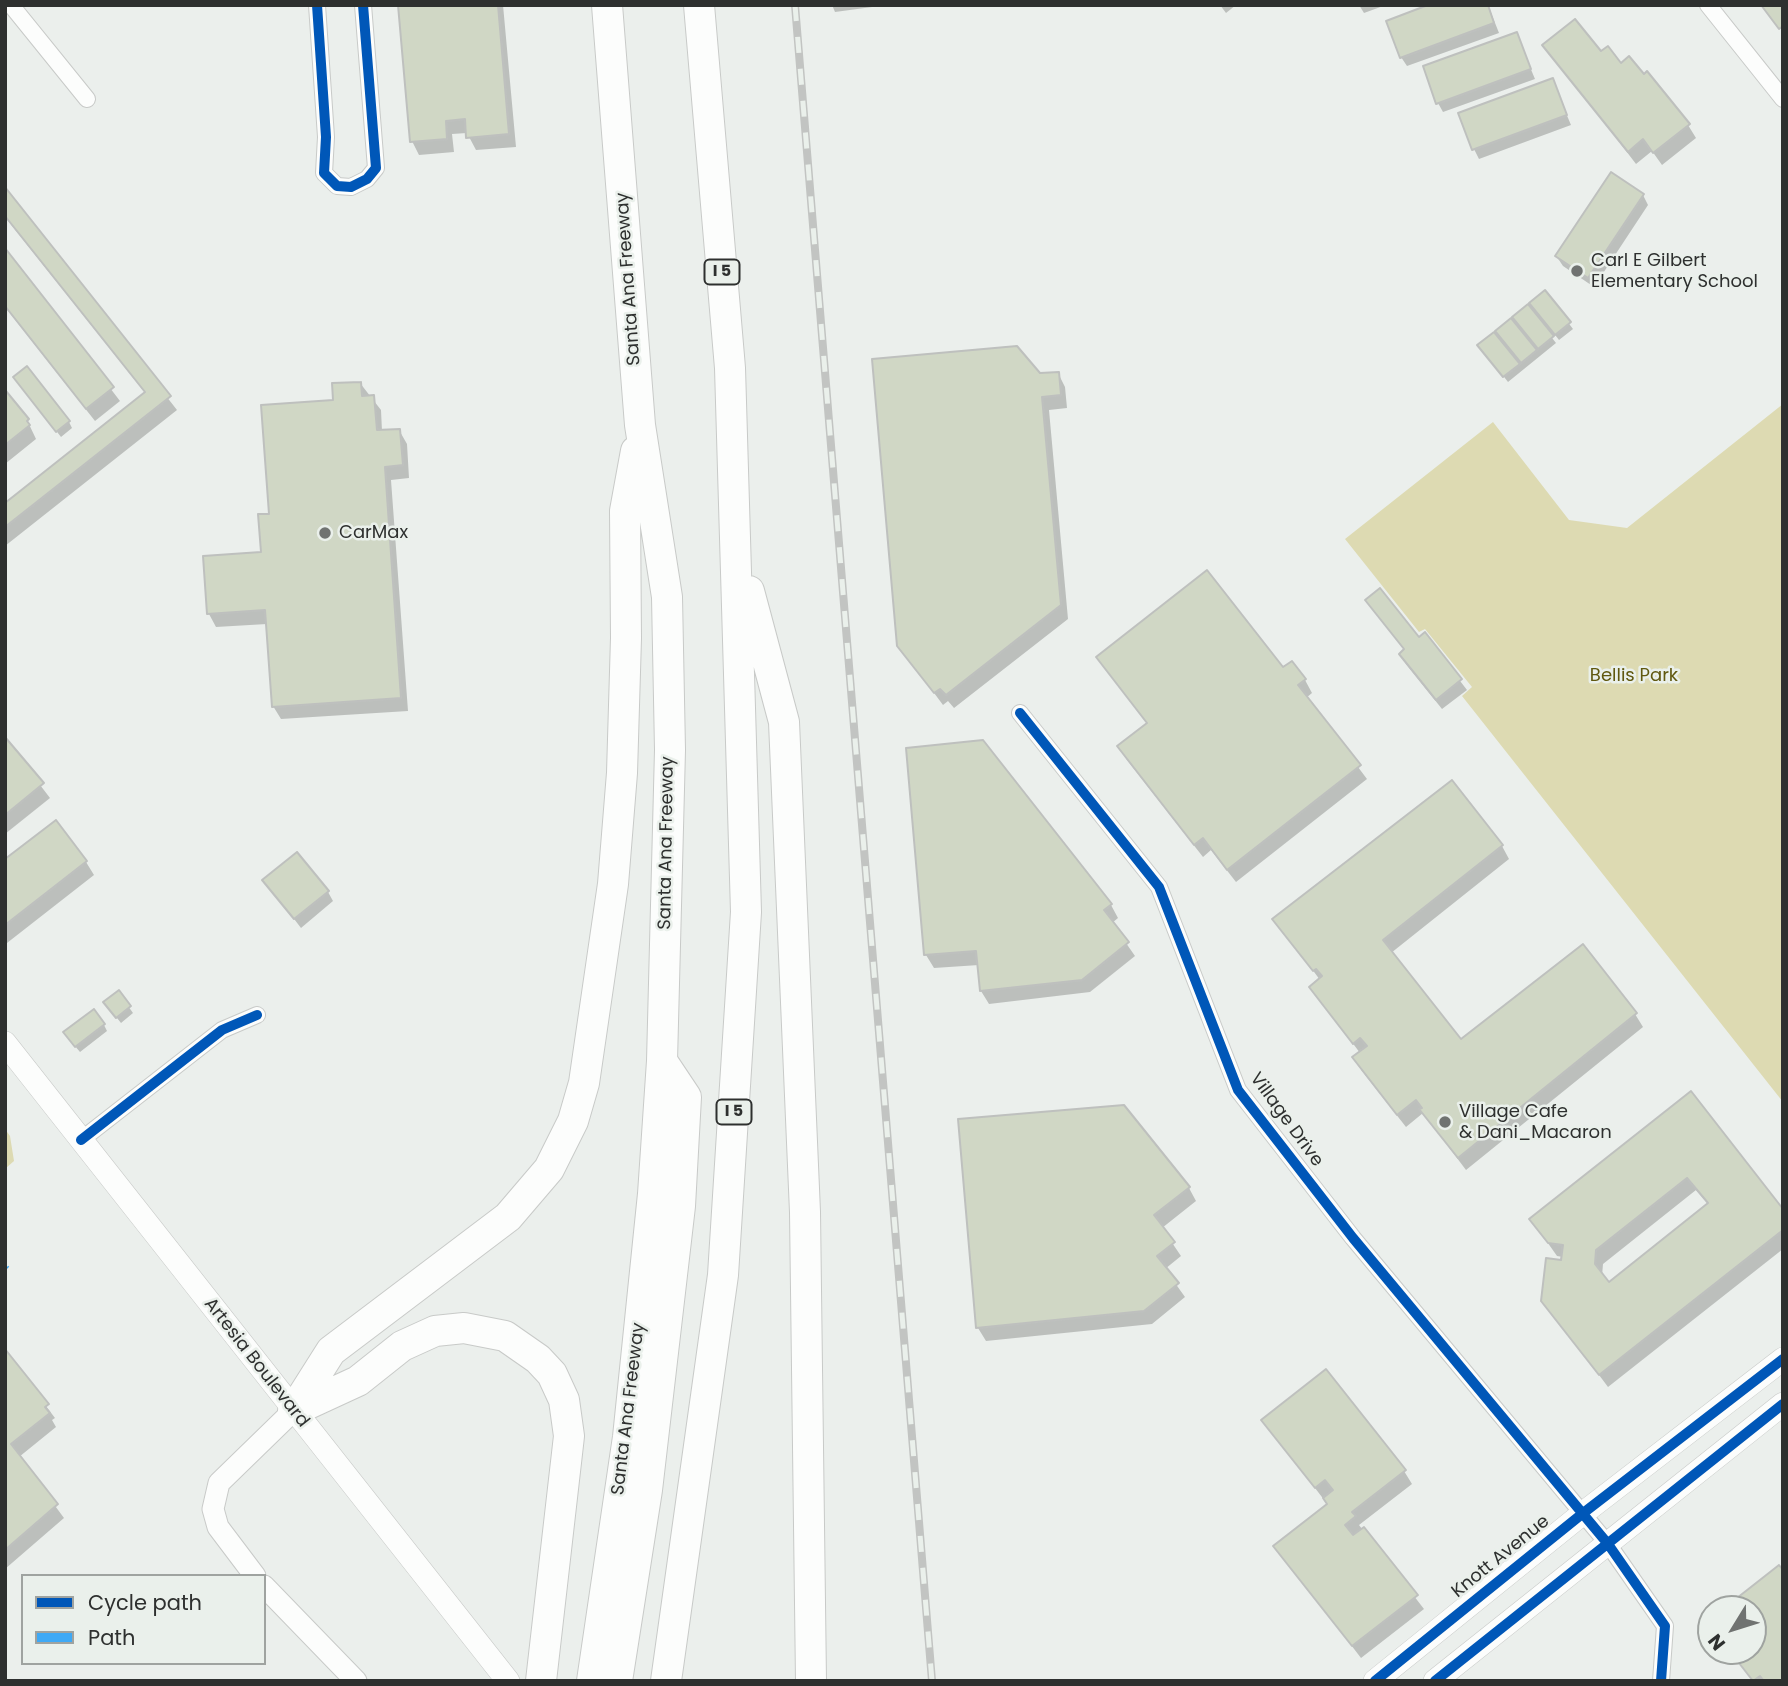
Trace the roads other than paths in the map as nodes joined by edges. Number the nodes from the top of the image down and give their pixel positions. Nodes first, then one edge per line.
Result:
1 (11, 5) edge
2 (317, 5) edge
3 (363, 5) edge
4 (607, 5) edge
5 (699, 5) edge
6 (1708, 5) edge
7 (88, 99) dead end
8 (1783, 99) edge
9 (640, 425) junction
10 (736, 540) junction
11 (1020, 713) dead end
12 (257, 1015) dead end
13 (5, 1043) edge
14 (81, 1140) junction
15 (1783, 1359) edge
16 (1783, 1404) edge
17 (293, 1411) junction
18 (1582, 1514) junction
19 (1608, 1544) junction
20 (253, 1574) edge
21 (266, 1588) edge
22 (605, 1678) edge
23 (356, 1681) edge
24 (508, 1681) edge
25 (541, 1681) edge
26 (666, 1681) edge
27 (811, 1681) edge
28 (1375, 1681) edge
29 (1435, 1681) edge
30 (1661, 1681) edge

1 - 7 street
2 - 3 street
4 - 9 highway, Santa Ana Freeway
5 - 10 highway, I 5
6 - 8 street
9 - 17 highway
9 - 22 highway, Santa Ana Freeway
10 - 26 highway, I 5
10 - 27 highway
11 - 18 street, Village Drive
12 - 14 street
13 - 14 main road, Artesia Boulevard
14 - 17 main road, Artesia Boulevard
15 - 18 main road, Knott Avenue
16 - 19 main road
17 - 20 street
17 - 24 main road, Artesia Boulevard
17 - 25 highway
18 - 19 street, Village Drive
18 - 28 main road, Knott Avenue
19 - 29 main road
19 - 30 street, Village Drive
21 - 23 street

